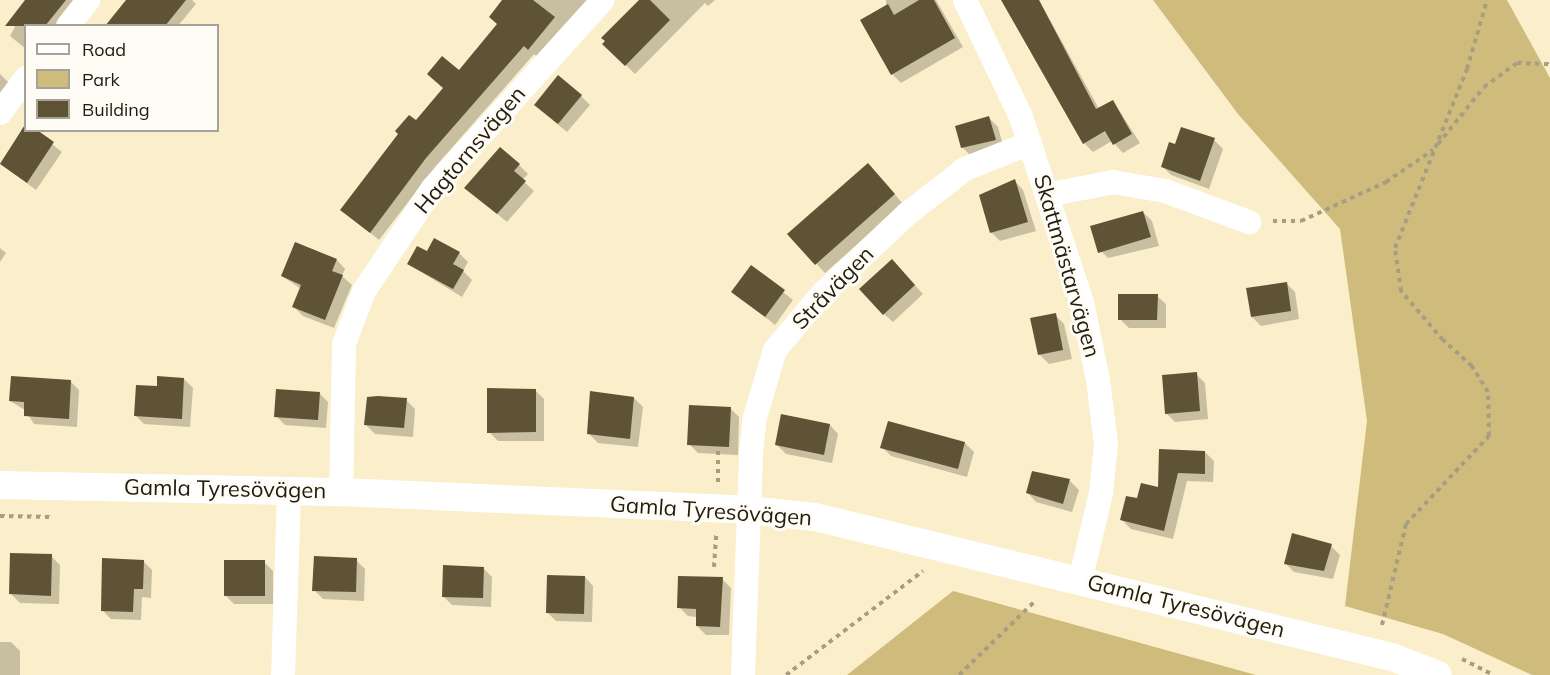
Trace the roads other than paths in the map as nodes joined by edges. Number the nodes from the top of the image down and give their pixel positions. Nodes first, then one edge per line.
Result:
1 (88, 0) edge
2 (603, 0) edge
3 (965, 0) edge
4 (70, 24) edge
5 (24, 81) edge
6 (0, 113) edge
7 (1030, 143) junction
8 (1047, 195) junction
9 (1249, 222) road end
10 (0, 485) edge
11 (290, 491) junction
12 (341, 492) junction
13 (749, 510) junction
14 (1080, 581) junction
15 (283, 675) edge
16 (743, 675) edge
17 (1438, 675) edge

1 - 4 street
2 - 12 street, Hagtornsvägen
3 - 7 street, Skattmästarvägen
5 - 6 street
7 - 8 street, Skattmästarvägen
7 - 13 street, Stråvägen
8 - 9 street
8 - 14 street, Skattmästarvägen
10 - 11 street, Gamla Tyresövägen
11 - 12 street, Gamla Tyresövägen
11 - 15 street
12 - 13 street, Gamla Tyresövägen
13 - 14 street, Gamla Tyresövägen
13 - 16 street, Stråvägen
14 - 17 street, Gamla Tyresövägen

